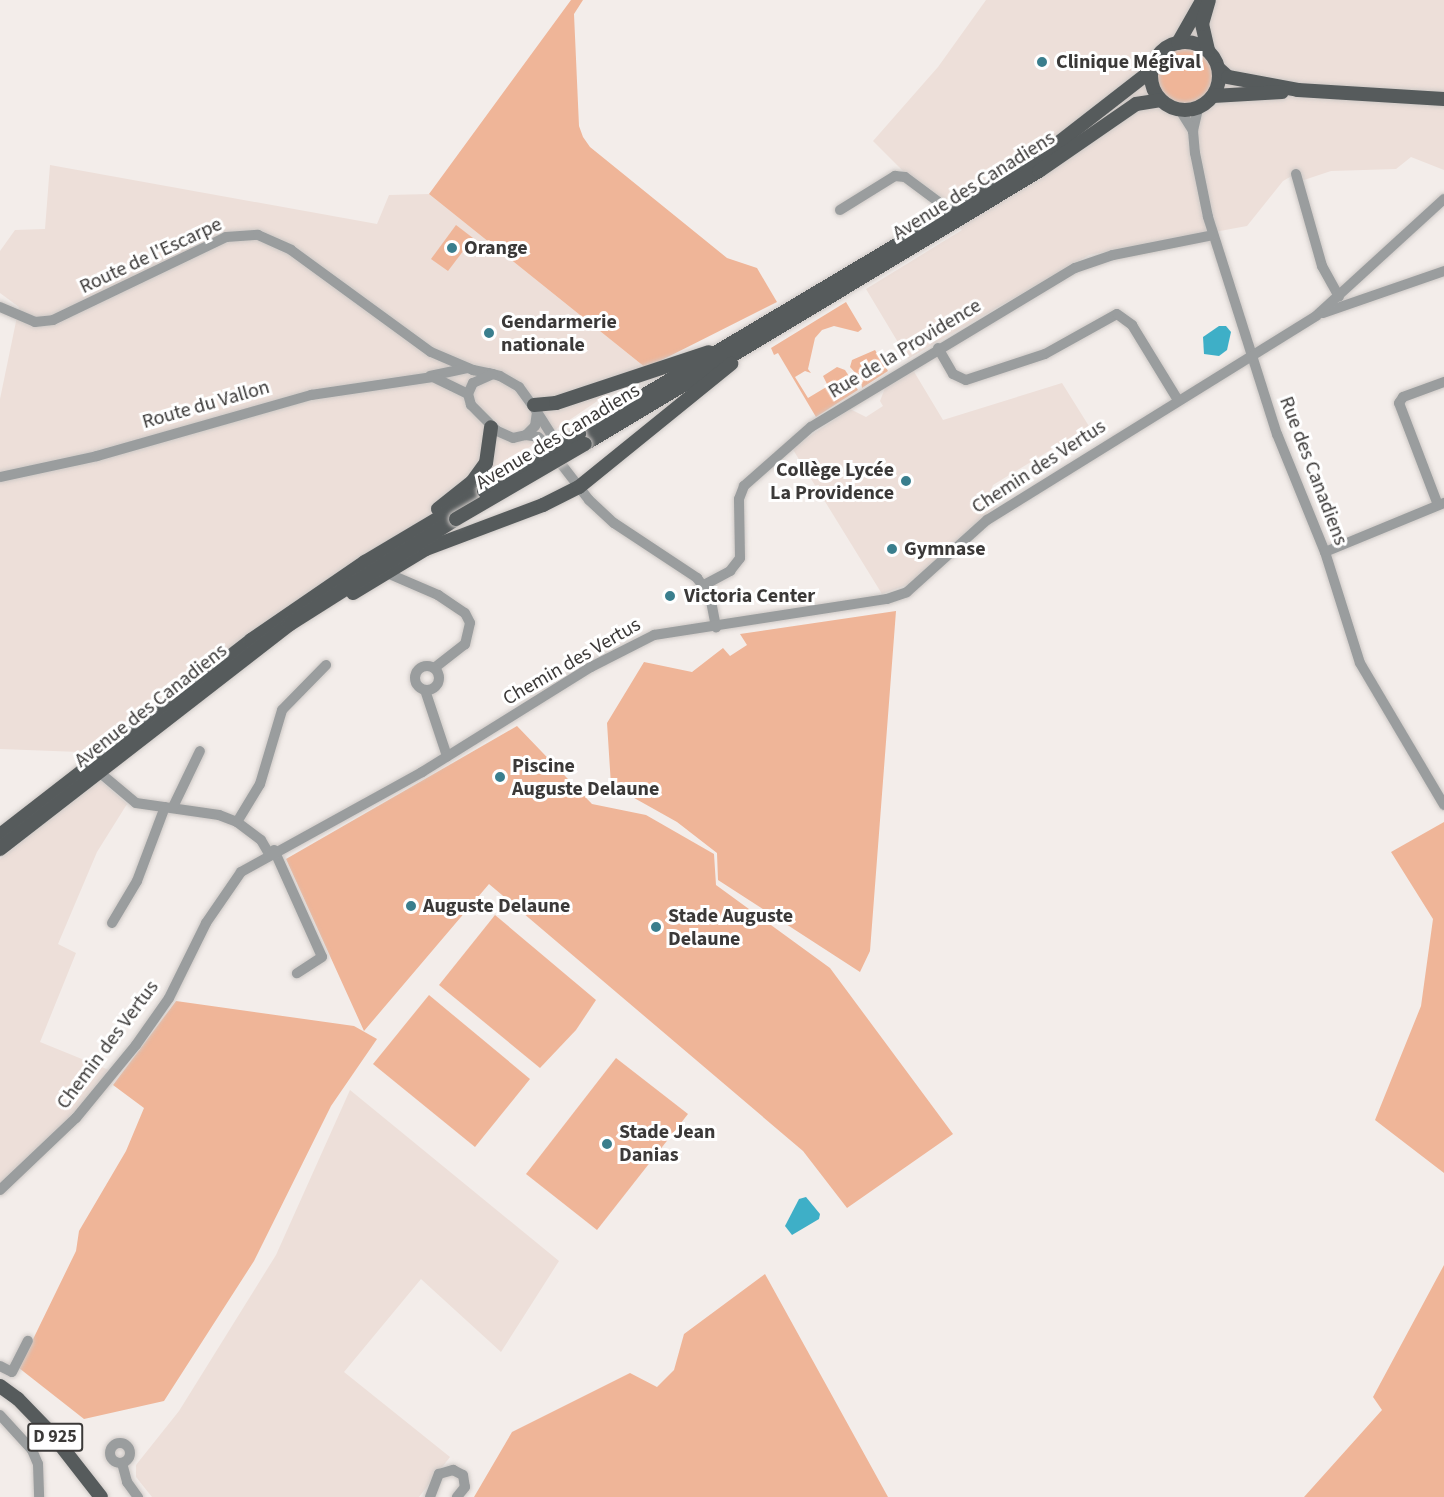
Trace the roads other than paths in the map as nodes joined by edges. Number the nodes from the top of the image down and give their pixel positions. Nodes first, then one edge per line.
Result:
1 (1202, 0) edge
2 (1209, 0) edge
3 (1178, 43) junction
4 (1208, 50) junction
5 (1219, 69) junction
6 (1152, 70) junction
7 (1298, 90) junction
8 (1347, 91) junction
9 (1444, 91) edge
10 (1213, 96) junction
11 (1444, 99) edge
12 (1161, 100) junction
13 (1198, 109) junction
14 (1180, 110) junction
15 (1193, 131) junction
16 (1296, 174) dead end
17 (933, 197) junction
18 (1444, 199) edge
19 (957, 208) junction
20 (840, 210) dead end
21 (934, 222) junction
22 (1214, 235) junction
23 (1444, 271) edge
24 (1339, 297) junction
25 (0, 307) edge
26 (1317, 315) junction
27 (938, 348) junction
28 (741, 351) junction
29 (431, 352) junction
30 (714, 353) junction
31 (1252, 353) junction
32 (468, 368) junction
33 (493, 374) junction
34 (444, 376) junction
35 (1444, 382) edge
36 (468, 394) junction
37 (1178, 400) junction
38 (536, 409) junction
39 (491, 428) junction
40 (526, 435) junction
41 (582, 439) junction
42 (568, 470) junction
43 (0, 477) edge
44 (579, 487) junction
45 (1441, 504) edge
46 (1325, 552) junction
47 (365, 562) junction
48 (387, 573) junction
49 (704, 585) junction
50 (290, 624) junction
51 (716, 627) junction
52 (326, 665) dead end
53 (440, 674) junction
54 (425, 690) junction
55 (200, 751) dead end
56 (447, 756) junction
57 (99, 772) junction
58 (1444, 805) edge
59 (169, 807) junction
60 (237, 822) junction
61 (0, 835) edge
62 (0, 849) edge
63 (271, 852) junction
64 (112, 923) dead end
65 (297, 973) dead end
66 (0, 1190) edge
67 (28, 1341) dead end
68 (0, 1366) edge
69 (0, 1386) edge
70 (0, 1415) edge
71 (122, 1463) dead end
72 (39, 1497) edge
73 (101, 1497) edge
74 (138, 1497) edge
75 (430, 1497) edge
76 (457, 1497) edge

1 - 3 main road
2 - 4 main road
3 - 4 main road
3 - 6 main road
4 - 5 main road
5 - 7 main road
5 - 10 main road
6 - 12 main road
6 - 19 main road, Avenue des Canadiens
7 - 8 main road
7 - 10 main road
8 - 9 main road
8 - 11 main road
10 - 13 main road
12 - 14 main road
12 - 28 main road, Avenue des Canadiens
13 - 14 main road
13 - 15 street, Rue des Canadiens
14 - 15 street, Rue des Canadiens
15 - 22 street, Rue des Canadiens
16 - 24 street
17 - 19 street
17 - 20 street
17 - 21 street
18 - 24 street, Chemin des Vertus
19 - 21 main road, Avenue des Canadiens
21 - 30 main road, Avenue des Canadiens
22 - 27 street, Rue de la Providence
22 - 31 street, Rue des Canadiens
23 - 26 street
24 - 26 street, Chemin des Vertus
25 - 29 street, Route de l'Escarpe
26 - 31 street, Chemin des Vertus
27 - 37 street
27 - 49 street, Rue de la Providence
28 - 41 main road, Avenue des Canadiens
28 - 44 main road
29 - 32 street, Route de l'Escarpe
29 - 34 street, Route de l'Escarpe
30 - 38 main road
30 - 41 main road, Avenue des Canadiens
31 - 37 street, Chemin des Vertus
31 - 46 street, Rue des Canadiens
32 - 33 street, Route de l'Escarpe
32 - 34 street, Route du Vallon
33 - 36 street
33 - 38 street
34 - 36 street
34 - 43 street, Route du Vallon
35 - 45 street
36 - 39 street
37 - 51 street, Chemin des Vertus
38 - 40 street
38 - 42 street
39 - 40 street
39 - 47 main road
40 - 42 street
41 - 47 main road, Avenue des Canadiens, bridge
41 - 50 main road, Avenue des Canadiens, bridge
42 - 44 street
44 - 48 main road
44 - 49 street
45 - 46 street
46 - 58 street, Rue des Canadiens
47 - 61 main road, Avenue des Canadiens
48 - 50 main road
48 - 53 street
49 - 51 street
50 - 57 main road, Avenue des Canadiens
51 - 56 street, Chemin des Vertus
52 - 60 street
53 - 54 street
53 - 54 street
54 - 56 street
55 - 59 street
56 - 63 street, Chemin des Vertus
57 - 59 street
57 - 62 main road, Avenue des Canadiens
59 - 60 street
59 - 64 street
60 - 63 street
63 - 65 street
63 - 66 street, Chemin des Vertus
67 - 68 street
69 - 73 main road, D 925
70 - 72 street
71 - 74 street
75 - 76 street

